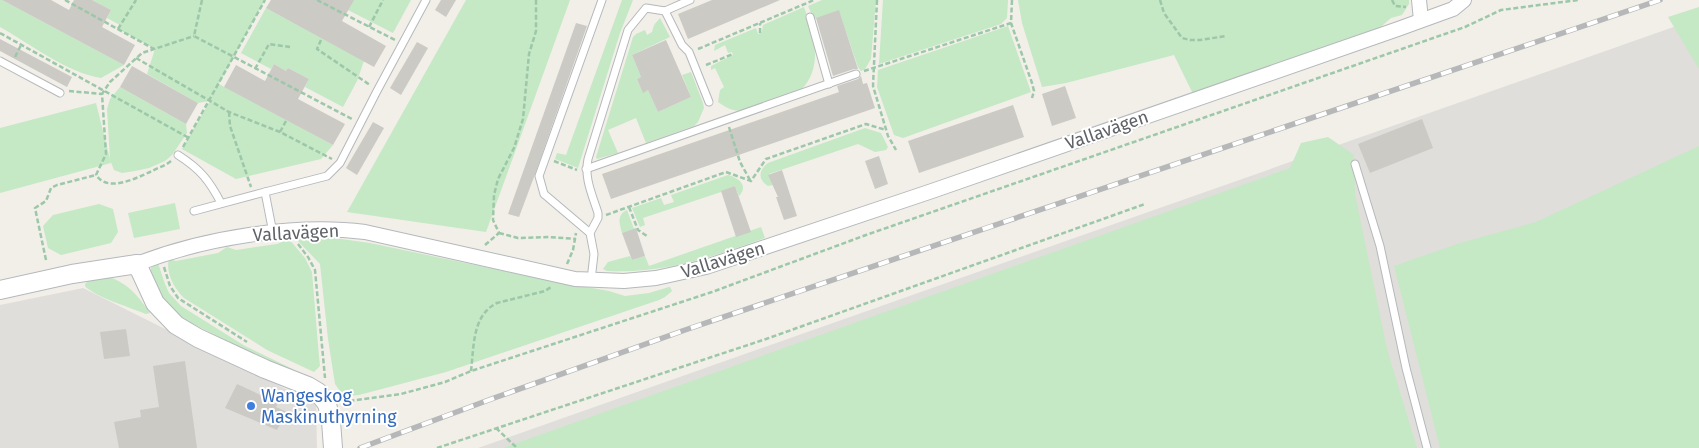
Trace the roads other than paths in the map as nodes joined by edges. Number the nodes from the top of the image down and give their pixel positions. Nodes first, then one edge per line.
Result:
1 (426, 0) edge
2 (602, 0) edge
3 (690, 0) edge
4 (1464, 0) edge
5 (1420, 10) edge
6 (665, 11) junction
7 (810, 17) dead end
8 (0, 61) edge
9 (856, 74) dead end
10 (829, 84) junction
11 (60, 93) road end
12 (709, 102) dead end
13 (178, 155) road end
14 (1355, 164) dead end
15 (582, 170) junction
16 (265, 192) junction
17 (221, 204) junction
18 (194, 211) dead end
19 (273, 233) junction
20 (590, 233) junction
21 (138, 264) junction
22 (591, 280) junction
23 (0, 290) edge
24 (334, 448) edge
25 (1427, 448) edge

1 - 16 lane
2 - 20 lane
3 - 6 lane
4 - 5 street, Vallavägen
5 - 22 street, Vallavägen
6 - 12 lane
6 - 15 lane
7 - 10 lane
8 - 11 lane
9 - 10 lane
10 - 15 lane
13 - 17 lane
14 - 25 lane
15 - 20 lane
16 - 17 lane
16 - 19 lane
17 - 18 lane
19 - 21 street, Vallavägen
19 - 22 street, Vallavägen
20 - 22 lane
21 - 23 street, Vallavägen
21 - 24 street

